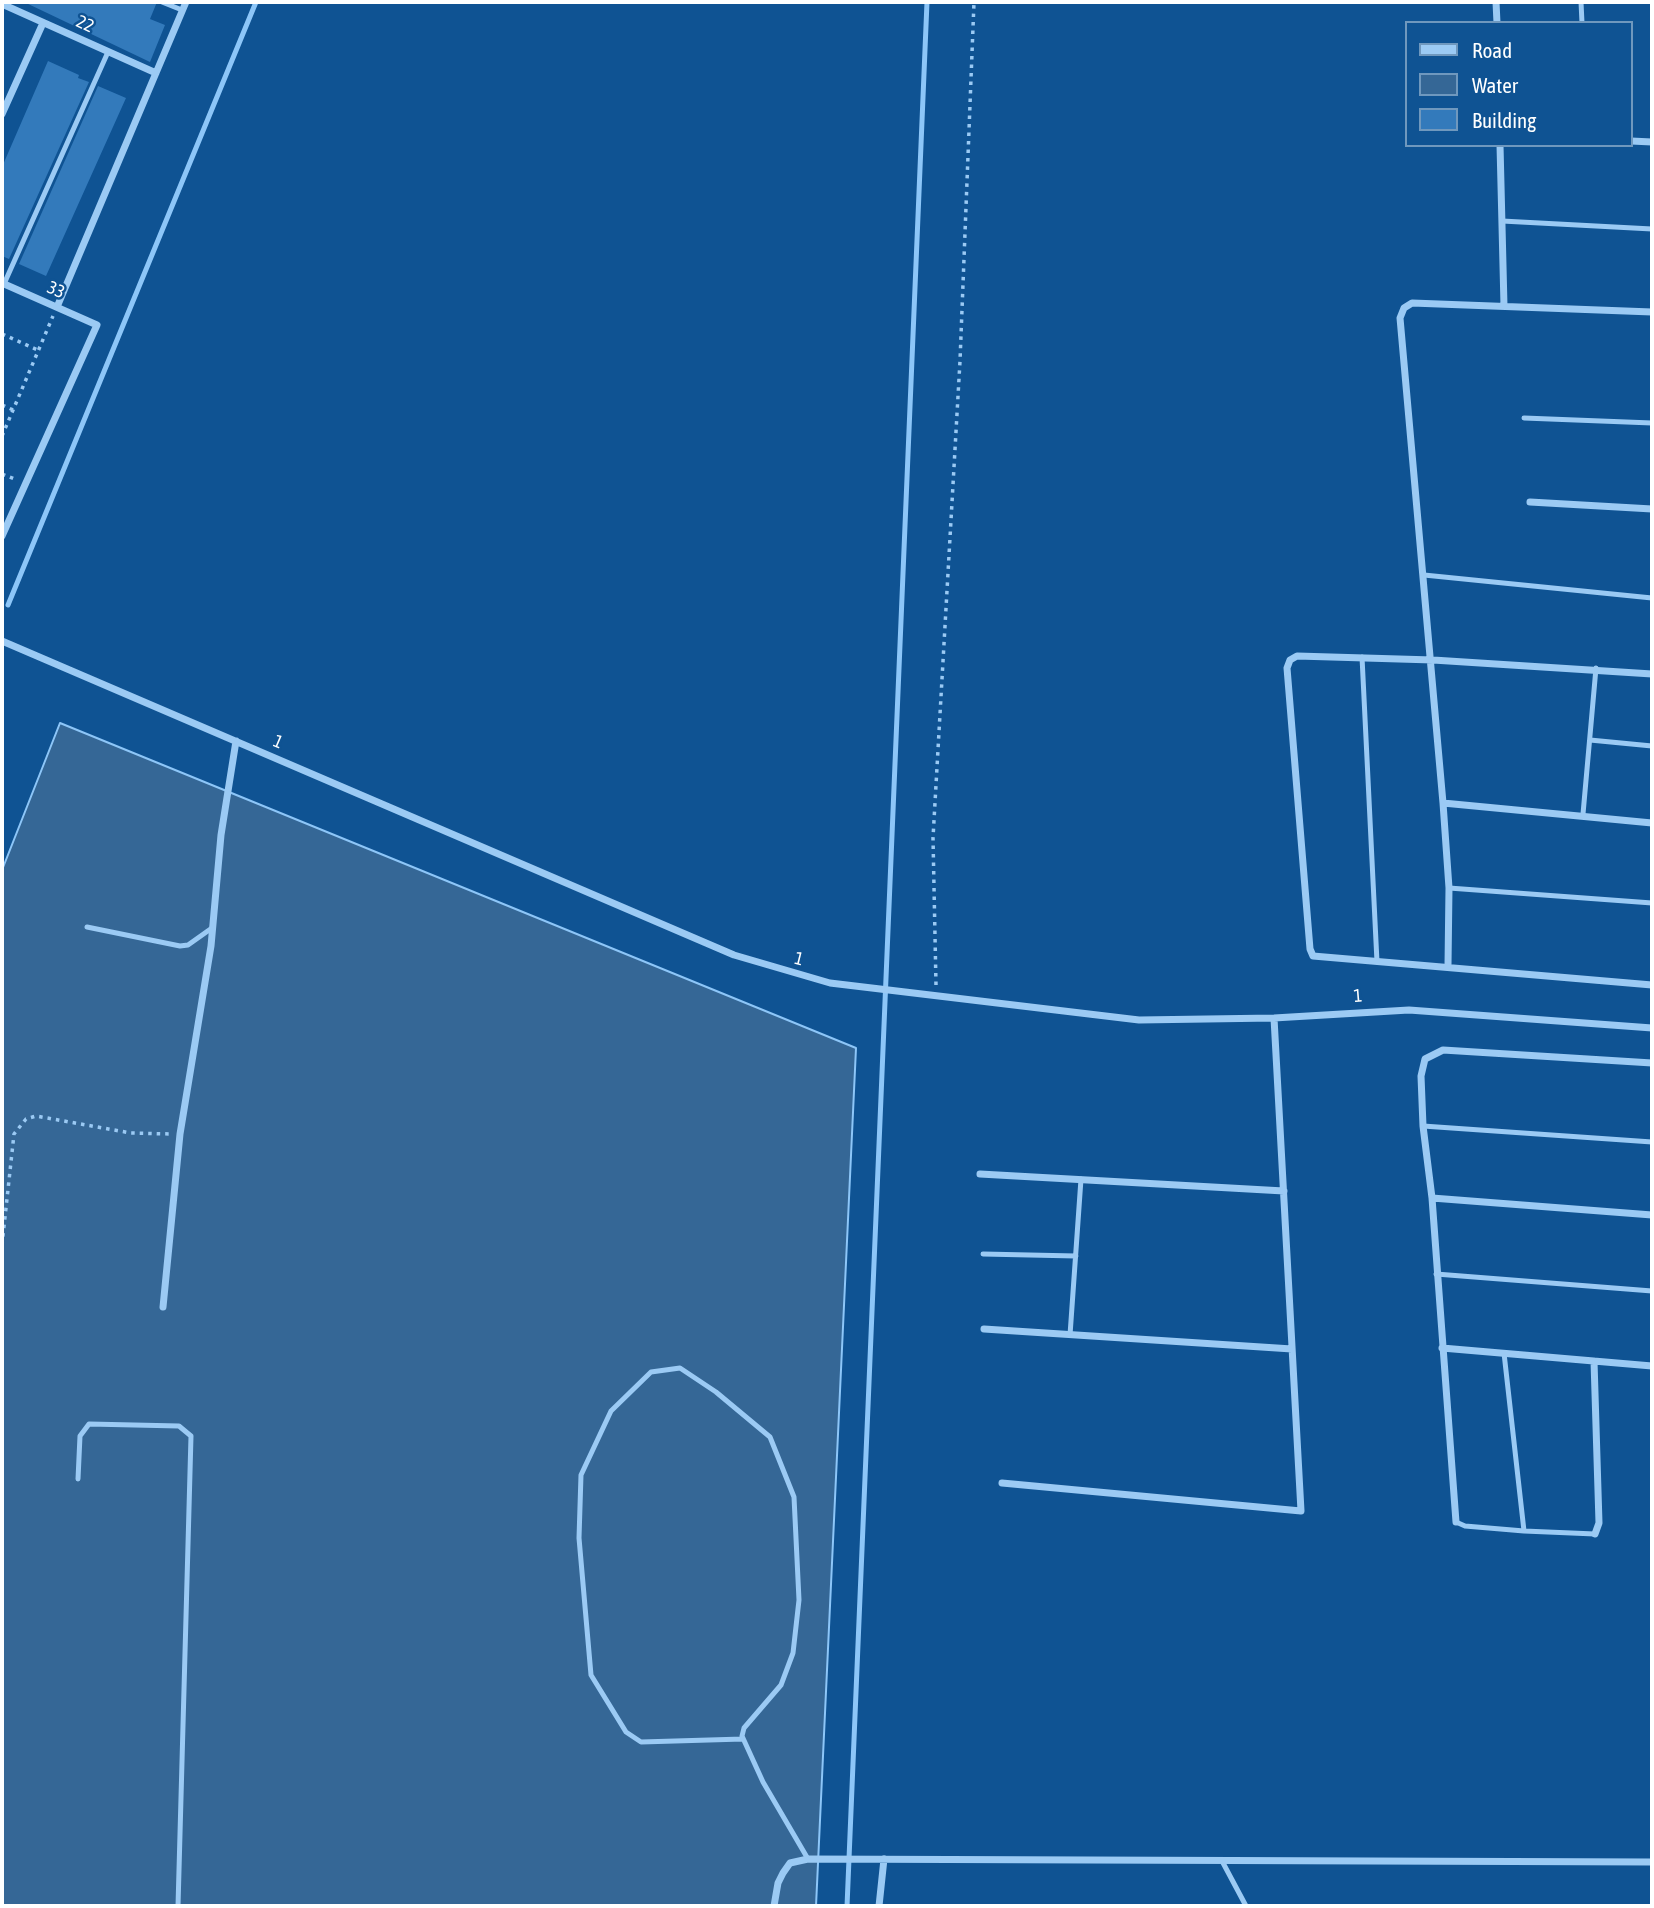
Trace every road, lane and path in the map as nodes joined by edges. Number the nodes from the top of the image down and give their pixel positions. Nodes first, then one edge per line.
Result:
1 (162, 2) edge
2 (186, 2) edge
3 (974, 2) edge
4 (1496, 2) edge
5 (1581, 2) edge
6 (2, 4) edge
7 (182, 10) junction
8 (1497, 21) edge
9 (1582, 21) edge
10 (43, 23) junction
11 (108, 52) junction
12 (156, 73) junction
13 (2, 114) edge
14 (1633, 141) edge
15 (1652, 142) edge
16 (1500, 147) edge
17 (1502, 221) junction
18 (1652, 229) edge
19 (3, 284) edge
20 (1504, 306) junction
21 (57, 307) junction
22 (1652, 312) edge
23 (2, 334) edge
24 (40, 351) junction
25 (2, 405) edge
26 (13, 410) junction
27 (1524, 418) dead end
28 (1652, 423) edge
29 (2, 436) edge
30 (1530, 502) dead end
31 (1652, 509) edge
32 (2, 536) edge
33 (1424, 575) junction
34 (1652, 598) edge
35 (2, 641) edge
36 (1362, 657) junction
37 (1433, 660) junction
38 (1596, 668) junction
39 (1652, 674) edge
40 (1590, 740) junction
41 (236, 741) junction
42 (1652, 746) edge
43 (1443, 803) junction
44 (1583, 814) junction
45 (1652, 823) edge
46 (1448, 888) junction
47 (1652, 903) edge
48 (87, 927) dead end
49 (212, 928) junction
50 (1377, 962) junction
51 (1448, 965) junction
52 (1652, 985) edge
53 (936, 997) junction
54 (1274, 1018) junction
55 (1652, 1028) edge
56 (1652, 1063) edge
57 (1423, 1126) junction
58 (180, 1134) junction
59 (1652, 1142) edge
60 (980, 1174) dead end
61 (1082, 1179) junction
62 (1284, 1191) junction
63 (1432, 1198) junction
64 (1652, 1215) edge
65 (2, 1245) edge
66 (984, 1254) dead end
67 (1076, 1256) junction
68 (1436, 1274) junction
69 (1652, 1291) edge
70 (163, 1307) dead end
71 (984, 1329) dead end
72 (1070, 1335) junction
73 (1442, 1348) junction
74 (1292, 1349) junction
75 (1504, 1353) junction
76 (1594, 1361) junction
77 (1652, 1366) edge
78 (78, 1479) dead end
79 (1002, 1483) dead end
80 (1456, 1522) joint
81 (1524, 1531) junction
82 (1595, 1534) joint
83 (743, 1739) junction
84 (808, 1859) junction
85 (884, 1859) junction
86 (1222, 1861) junction
87 (1652, 1862) edge
88 (178, 1906) edge
89 (774, 1906) edge
90 (879, 1906) edge
91 (1246, 1906) edge

1 - 7 lane
2 - 7 street
3 - 53 path
4 - 8 street
5 - 9 lane
6 - 10 street, 22
7 - 12 street
10 - 11 street, 22
10 - 13 street
11 - 12 street, 22
11 - 19 lane
12 - 21 street
14 - 15 street
16 - 17 street
17 - 18 lane
17 - 20 street
19 - 21 street, 33
20 - 22 street
20 - 33 street
21 - 24 path
21 - 32 street, 33
23 - 24 path
24 - 26 path
25 - 26 path
26 - 29 path
27 - 28 lane
30 - 31 street
33 - 34 lane
33 - 37 street
35 - 41 street, 1
36 - 37 street
36 - 50 lane
36 - 50 street
37 - 38 street
37 - 43 street
38 - 39 street
38 - 40 lane
40 - 42 lane
40 - 44 lane
41 - 49 street
41 - 53 street, 1
43 - 44 street
43 - 46 street
44 - 45 street
46 - 47 lane
46 - 51 street
48 - 49 lane
49 - 58 street
50 - 51 street
51 - 52 street
53 - 54 street, 1
54 - 55 street, 1
54 - 62 street
56 - 57 street
57 - 59 lane
57 - 63 street
58 - 65 path
58 - 70 street
60 - 61 street
61 - 62 street
61 - 67 lane
62 - 74 street
63 - 64 street
63 - 68 street
66 - 67 lane
67 - 72 lane
68 - 69 lane
68 - 73 street
71 - 72 street
72 - 74 street
73 - 75 street
73 - 80 street
74 - 79 street
75 - 76 street
75 - 81 lane
76 - 77 street
76 - 82 street
78 - 88 lane
80 - 81 lane
81 - 82 lane
83 - 83 lane
83 - 84 lane
84 - 85 street
84 - 89 street
85 - 86 street
85 - 90 street
86 - 87 street
86 - 91 lane

